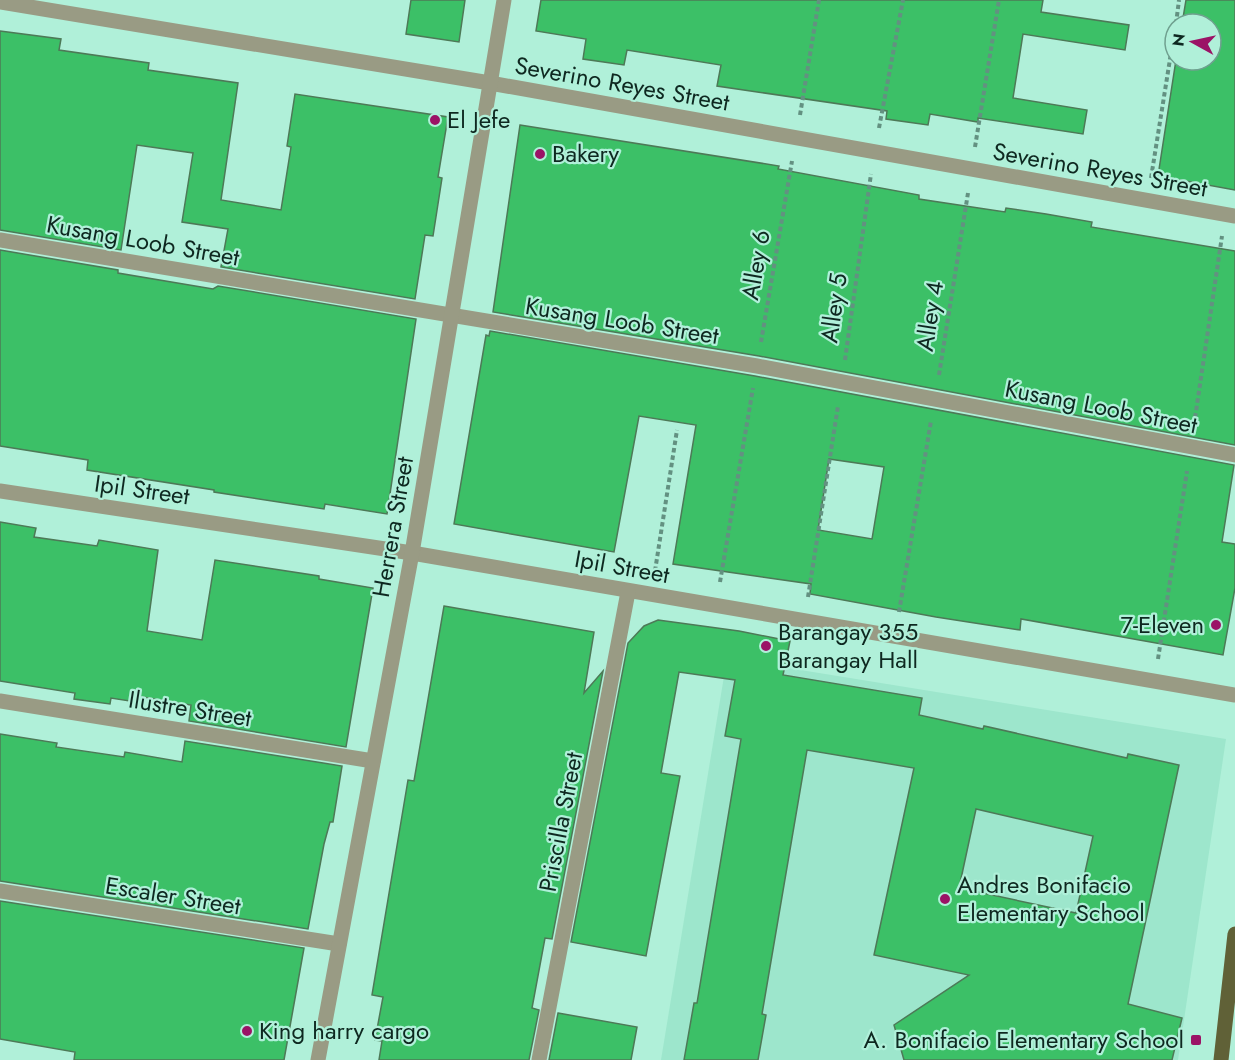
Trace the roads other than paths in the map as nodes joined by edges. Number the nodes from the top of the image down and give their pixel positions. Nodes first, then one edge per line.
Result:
1 (504, 0) edge
2 (0, 2) edge
3 (490, 83) junction
4 (1235, 216) edge
5 (0, 240) edge
6 (452, 315) junction
7 (1235, 455) edge
8 (0, 491) edge
9 (412, 553) junction
10 (628, 592) junction
11 (1235, 695) edge
12 (0, 700) edge
13 (373, 761) junction
14 (0, 891) edge
15 (1235, 934) edge
16 (339, 944) junction
17 (1226, 1053) edge
18 (318, 1060) edge
19 (539, 1060) edge

1 - 3 street, Herrera Street
2 - 3 street, Severino Reyes Street
3 - 4 street, Severino Reyes Street
3 - 6 street, Herrera Street
5 - 6 street, Kusang Loob Street
6 - 7 street, Kusang Loob Street
6 - 9 street, Herrera Street
8 - 9 street, Ipil Street
9 - 10 street, Ipil Street
9 - 13 street, Herrera Street
10 - 11 street, Ipil Street
10 - 19 street, Priscilla Street
12 - 13 street, Ilustre Street
13 - 16 street, Herrera Street
14 - 16 street, Escaler Street
15 - 17 main road
16 - 18 street, Herrera Street

